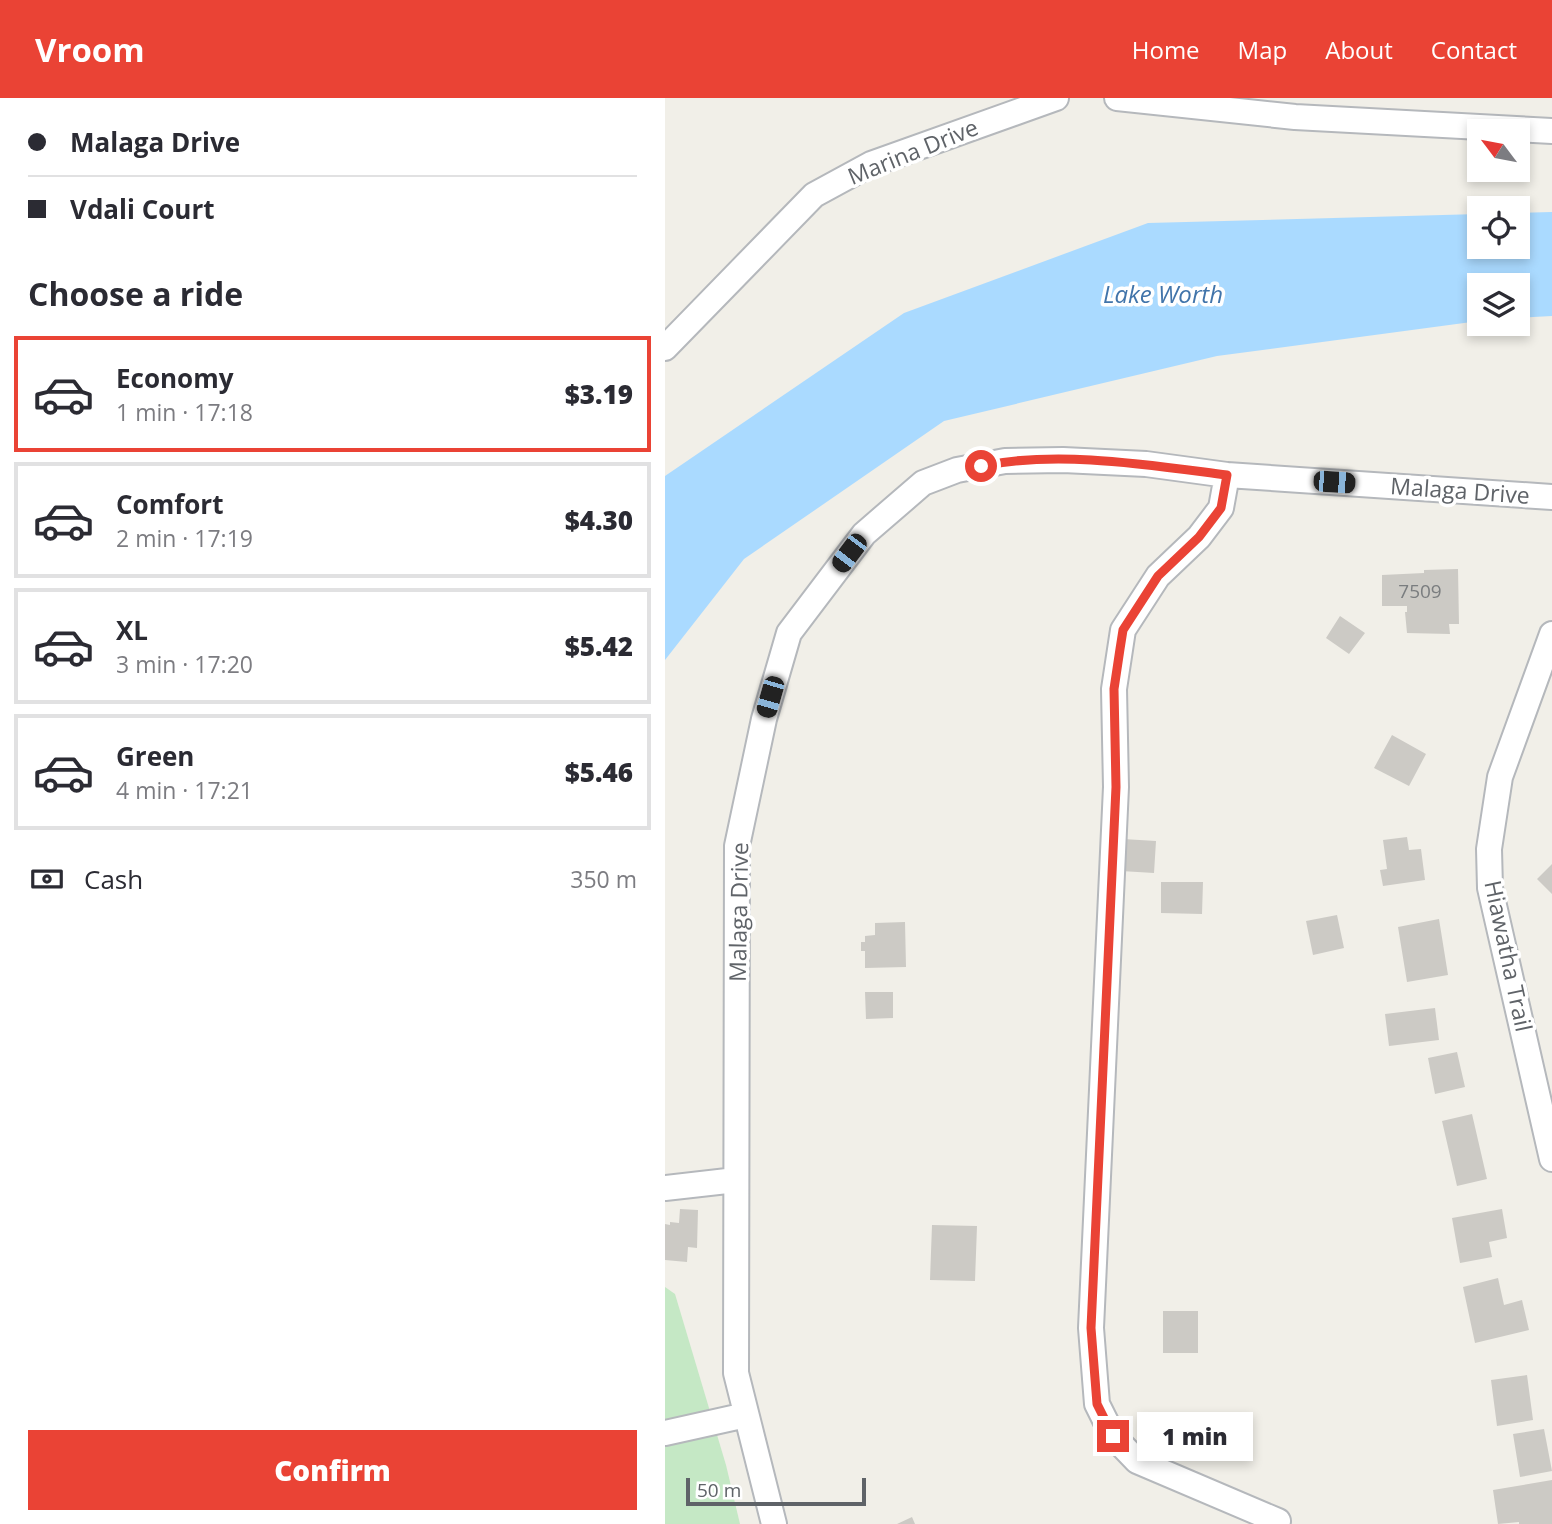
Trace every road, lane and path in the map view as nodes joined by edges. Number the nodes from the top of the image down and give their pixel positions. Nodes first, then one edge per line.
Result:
1 (1054, 98) edge
2 (1117, 98) edge
3 (1552, 131) edge
4 (665, 348) edge
5 (1227, 475) junction
6 (1552, 497) edge
7 (1552, 634) edge
8 (1551, 1148) edge
9 (736, 1180) junction
10 (665, 1188) edge
11 (746, 1415) junction
12 (665, 1433) edge
13 (1278, 1521) dead end
14 (774, 1524) edge

1 - 4 street, Marina Drive
2 - 3 street
5 - 6 street, Malaga Drive
5 - 9 street, Malaga Drive
5 - 13 street
7 - 8 street, Hiawatha Trail
9 - 10 street
9 - 11 street, Malaga Drive
11 - 12 street
11 - 14 street, Malaga Drive

